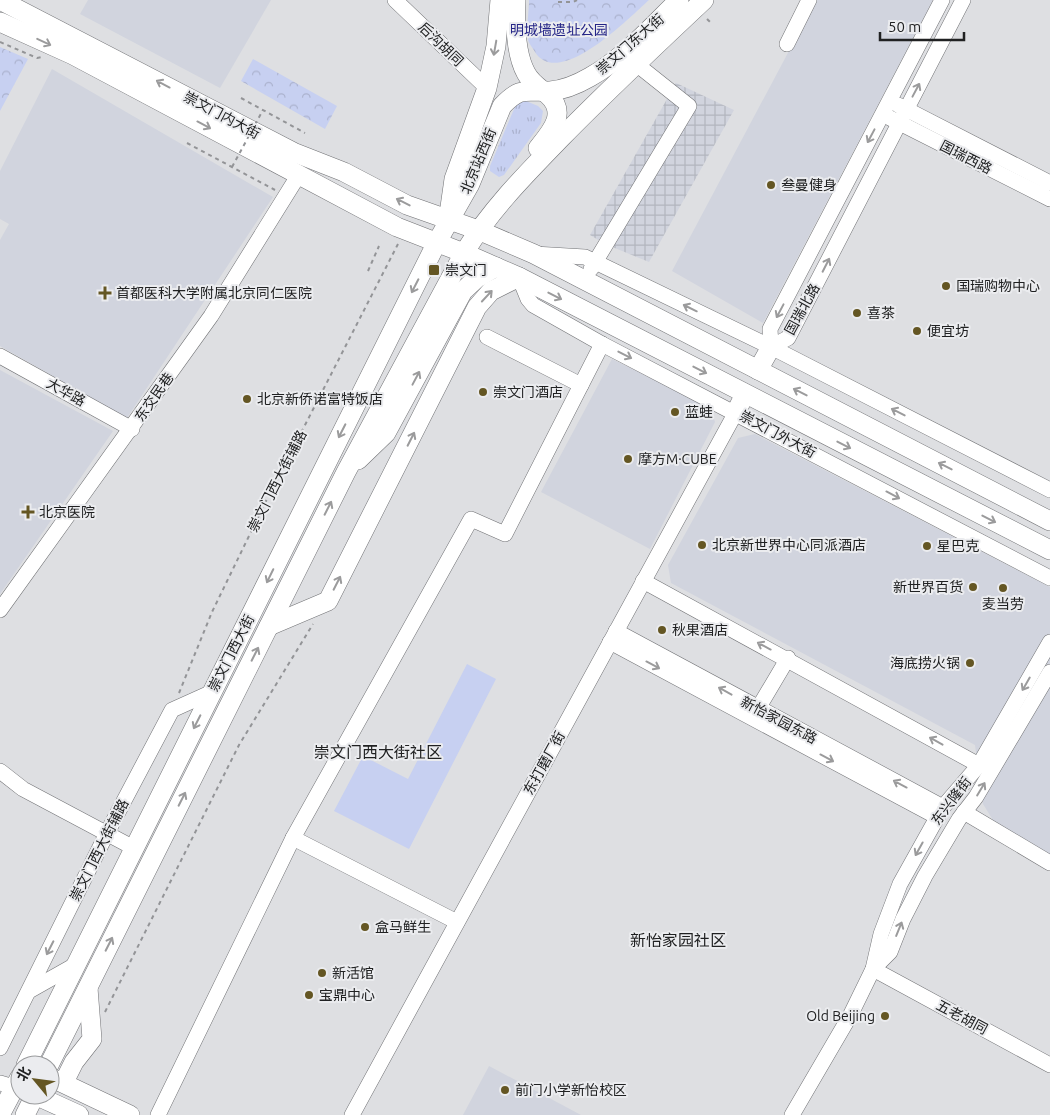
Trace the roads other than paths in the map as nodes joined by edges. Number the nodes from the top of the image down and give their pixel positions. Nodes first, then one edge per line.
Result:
1 (0, 0) edge
2 (395, 0) edge
3 (500, 0) edge
4 (516, 0) edge
5 (680, 0) edge
6 (704, 0) edge
7 (809, 0) edge
8 (942, 0) edge
9 (963, 0) edge
10 (0, 22) edge
11 (787, 44) dead end
12 (635, 63) junction
13 (487, 88) junction
14 (542, 90) junction
15 (886, 108) junction
16 (906, 109) junction
17 (899, 123) junction
18 (298, 176) junction
19 (1050, 183) edge
20 (514, 185) junction
21 (1050, 199) edge
22 (448, 220) junction
23 (478, 230) junction
24 (437, 242) junction
25 (464, 252) junction
26 (534, 254) junction
27 (595, 262) junction
28 (496, 267) junction
29 (519, 277) junction
30 (584, 281) junction
31 (487, 337) dead end
32 (602, 344) junction
33 (771, 347) junction
34 (0, 356) edge
35 (758, 370) junction
36 (581, 385) junction
37 (745, 394) junction
38 (736, 412) junction
39 (132, 429) junction
40 (346, 472) junction
41 (1050, 490) edge
42 (1050, 521) edge
43 (1050, 550) edge
44 (1050, 578) edge
45 (643, 581) junction
46 (0, 610) edge
47 (269, 626) junction
48 (613, 637) junction
49 (1050, 642) edge
50 (788, 658) junction
51 (1050, 672) edge
52 (212, 692) junction
53 (754, 714) junction
54 (979, 765) junction
55 (0, 771) edge
56 (940, 812) junction
57 (964, 812) junction
58 (107, 833) junction
59 (293, 838) junction
60 (134, 848) junction
61 (1050, 863) edge
62 (457, 922) junction
63 (76, 965) junction
64 (873, 970) junction
65 (88, 988) junction
66 (29, 991) junction
67 (0, 1048) edge
68 (31, 1055) edge
69 (54, 1055) edge
70 (1050, 1065) edge
71 (60, 1077) edge
72 (60, 1081) edge
73 (10, 1094) edge
74 (53, 1109) edge
75 (354, 1114) edge
76 (0, 1115) edge
77 (79, 1115) edge
78 (130, 1115) edge
79 (158, 1115) edge
80 (792, 1115) edge

22 -> 1 main road, 崇文门内大街
2 - 13 street, 后沟胡同
3 -> 13 main road, 北京站西街
4 - 14 main road
5 - 14 main road, 崇文门东大街
6 - 12 main road, 崇文门东大街
7 - 11 street
8 - 15 street, 国瑞北路
16 -> 9 street, 国瑞北路
10 -> 18 main road, 崇文门内大街
12 - 20 main road, 崇文门东大街
12 - 27 street
13 - 22 main road, 北京站西街
14 - 20 main road, 崇文门东大街
14 - 22 main road, 北京站西街
15 - 16 street, 国瑞西路
15 - 17 street, 国瑞西路
15 -> 33 street, 国瑞北路
16 - 17 street, 国瑞北路
16 - 19 street, 国瑞西路
17 - 21 street, 国瑞西路
33 -> 17 street, 国瑞北路
18 - 24 main road, 崇文门内大街
18 - 39 street, 东交民巷
20 - 23 main road, 崇文门东大街
22 - 23 main road
22 - 24 main road, 崇文门西大街
23 - 25 main road, 崇文门东大街
23 - 26 main road
24 - 25 main road, 崇文门外大街
24 -> 52 main road, 崇文门西大街
25 - 28 main road, 崇文门外大街
25 - 40 main road, 崇文门西大街
26 - 27 street
26 - 30 main road
27 - 30 street
33 -> 27 street
28 - 29 main road, 崇文门外大街
40 -> 28 main road
29 - 32 street, 崇文门外大街
29 -> 37 main road, 崇文门外大街
47 -> 29 main road
30 - 35 main road
31 - 36 street
32 - 36 street
32 -> 38 street, 崇文门外大街
33 - 35 main road
41 -> 33 street
34 - 39 street, 大华路
42 -> 35 main road
36 - 59 street
37 - 38 main road
37 -> 43 main road, 崇文门外大街
38 -> 44 street, 崇文门外大街
38 - 45 street, 东打磨厂街
39 - 46 street, 东交民巷
47 -> 40 main road, 崇文门西大街
45 - 48 street, 东打磨厂街
50 -> 45 street
65 -> 47 main road, 崇文门西大街
48 - 53 street, 新怡家园东路
48 - 62 street, 东打磨厂街
49 -> 54 street, 东兴隆街
50 - 53 street
54 -> 50 street
57 -> 51 street, 东兴隆街
52 - 58 street, 崇文门西大街辅路
52 -> 60 main road, 崇文门西大街
53 - 56 street, 新怡家园东路
54 - 56 street, 东兴隆街
55 - 58 street
56 -> 64 street, 东兴隆街
57 - 61 street
64 -> 57 street, 东兴隆街
58 - 60 street
58 -> 66 street, 崇文门西大街辅路
59 - 62 street
59 - 79 street
60 - 63 main road, 崇文门西大街
62 - 75 street, 东打磨厂街
63 - 66 street
63 - 68 main road, 崇文门西大街
64 - 70 street, 五老胡同
64 - 80 street, 东兴隆街
65 - 69 main road, 崇文门西大街
65 - 71 main road
66 - 67 street, 崇文门西大街辅路
72 - 78 main road
73 - 76 main road
74 - 77 main road

